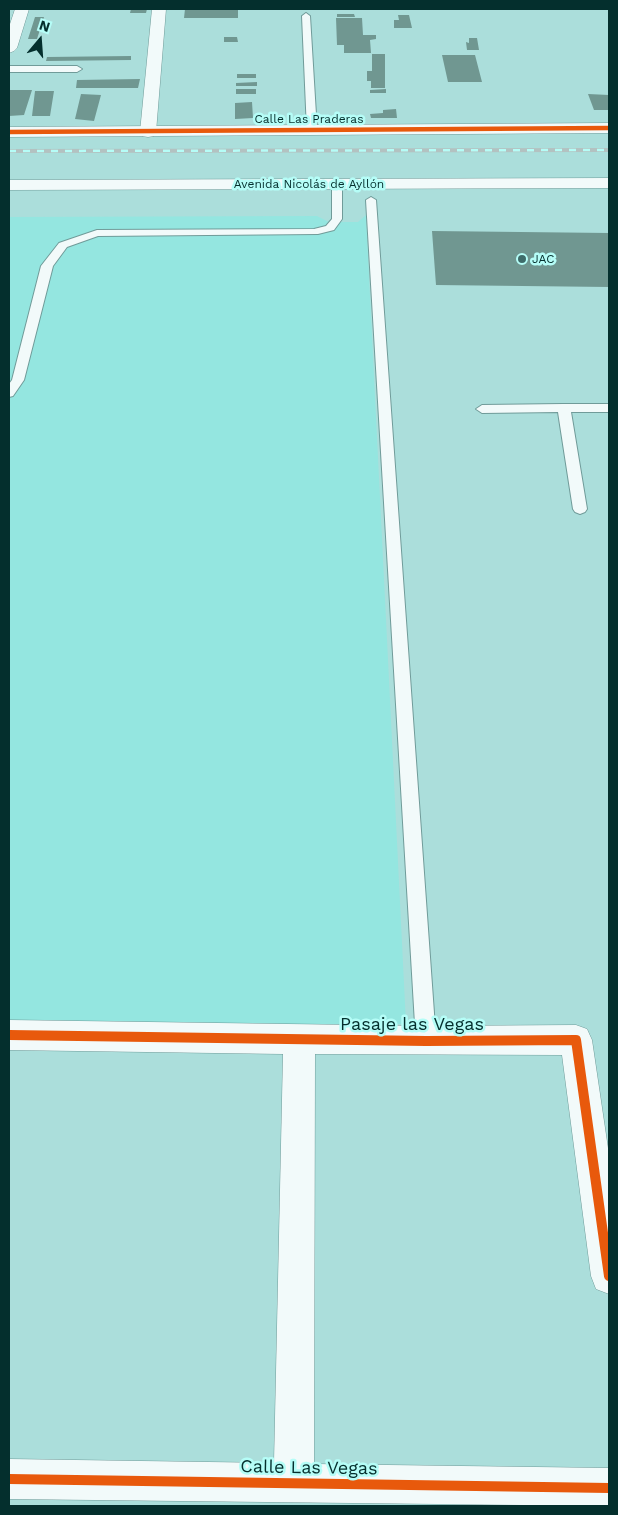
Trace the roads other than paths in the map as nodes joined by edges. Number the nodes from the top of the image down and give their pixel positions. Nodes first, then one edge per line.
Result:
1 (22, 9) edge
2 (159, 9) edge
3 (306, 16) dead end
4 (9, 48) edge
5 (9, 68) edge
6 (77, 69) dead end
7 (609, 128) edge
8 (312, 131) junction
9 (9, 132) edge
10 (148, 132) junction
11 (609, 183) edge
12 (9, 185) edge
13 (337, 192) junction
14 (370, 200) junction
15 (609, 200) edge
16 (9, 201) edge
17 (9, 393) edge
18 (482, 408) dead end
19 (564, 408) junction
20 (609, 408) edge
21 (580, 509) dead end
22 (9, 1035) edge
23 (299, 1039) junction
24 (426, 1041) junction
25 (609, 1276) edge
26 (9, 1479) edge
27 (294, 1483) junction
28 (609, 1488) edge

1 - 4 street
2 - 10 street
3 - 8 lane
5 - 6 lane
7 - 8 street, Calle Las Praderas
8 - 10 street, Calle Las Praderas
9 - 10 street, Calle Las Praderas
11 - 13 street, Avenida Nicolás de Ayllón
12 - 13 street, Avenida Nicolás de Ayllón
13 - 14 street, Avenida Nicolás de Ayllón
13 - 16 street, Avenida Nicolás de Ayllón
13 - 17 lane
14 - 15 street, Avenida Nicolás de Ayllón
14 - 24 lane
18 - 19 lane
19 - 20 lane
19 - 21 lane
22 - 23 street, Pasaje las Vegas
23 - 24 street, Pasaje las Vegas
23 - 27 street
24 - 25 street, Pasaje las Vegas
26 - 27 street, Calle Las Vegas
27 - 28 street, Calle Las Vegas

